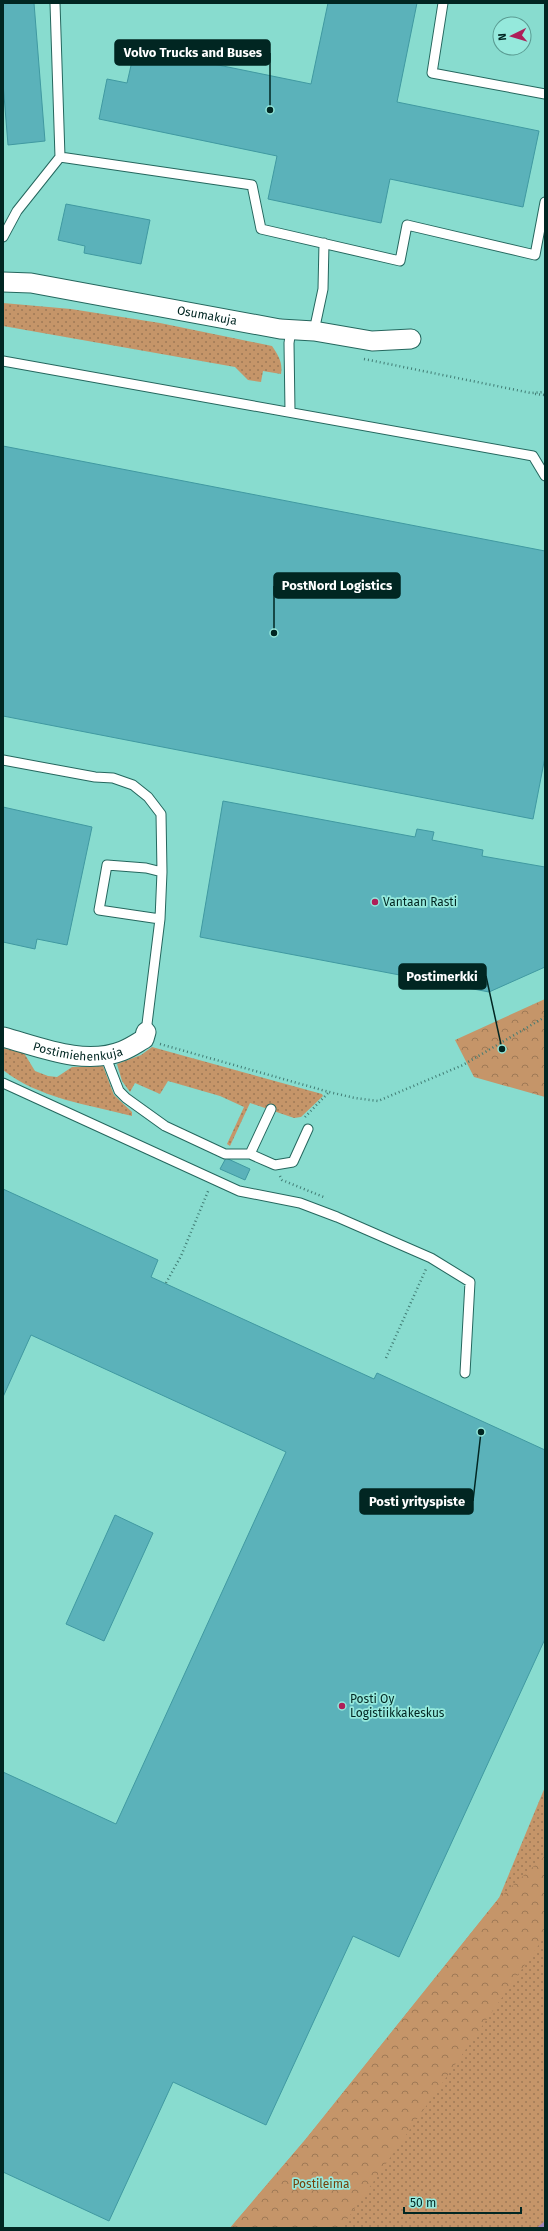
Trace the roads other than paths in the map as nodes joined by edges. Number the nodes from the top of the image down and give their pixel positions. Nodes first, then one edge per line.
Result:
1 (55, 3) edge
2 (443, 3) edge
3 (545, 94) edge
4 (60, 157) junction
5 (545, 202) edge
6 (3, 237) edge
7 (324, 243) junction
8 (3, 282) edge
9 (291, 330) junction
10 (314, 331) junction
11 (411, 339) dead end
12 (3, 361) edge
13 (290, 411) junction
14 (545, 476) edge
15 (3, 760) edge
16 (162, 872) junction
17 (160, 919) junction
18 (146, 1028) joint
19 (3, 1037) edge
20 (105, 1055) junction
21 (3, 1083) edge
22 (271, 1109) dead end
23 (308, 1129) road end
24 (250, 1154) junction
25 (465, 1373) dead end

1 - 4 lane
2 - 3 lane
4 - 6 lane
4 - 7 lane
5 - 7 lane
7 - 10 lane
8 - 9 street, Osumakuja
9 - 10 street, Osumakuja
9 - 13 lane
10 - 11 street, Osumakuja
12 - 13 lane
13 - 14 lane
15 - 16 lane
16 - 17 lane
16 - 17 lane
17 - 18 lane
18 - 20 street, Postimiehenkuja
19 - 20 street, Postimiehenkuja
20 - 24 lane
21 - 25 lane
22 - 24 lane
23 - 24 lane

